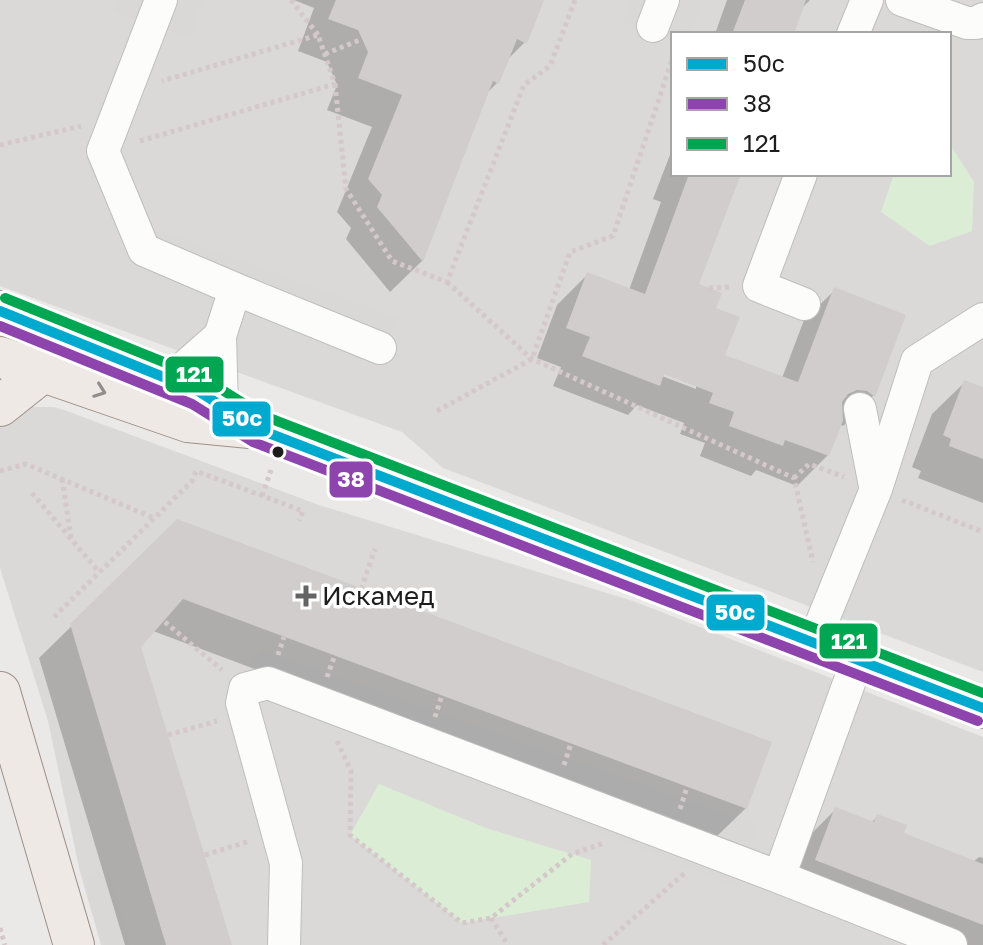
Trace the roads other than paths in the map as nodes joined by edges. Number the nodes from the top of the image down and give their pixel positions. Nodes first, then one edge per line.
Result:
1 (161, 0) edge
2 (867, 0) edge
3 (902, 0) edge
4 (983, 19) edge
5 (854, 32) edge
6 (800, 176) edge
7 (235, 289) junction
8 (804, 304) dead end
9 (0, 311) edge
10 (980, 325) edge
11 (220, 336) junction
12 (380, 348) dead end
13 (0, 357) edge
14 (44, 371) junction
15 (171, 379) junction
16 (0, 406) edge
17 (222, 406) junction
18 (860, 409) dead end
19 (258, 429) junction
20 (876, 489) junction
21 (813, 644) junction
22 (857, 661) junction
23 (0, 692) edge
24 (983, 708) edge
25 (779, 877) junction
26 (74, 945) edge
27 (284, 945) edge
28 (951, 945) edge

1 - 7 lane
2 - 5 lane
3 - 4 lane
6 - 8 lane
7 - 11 lane
7 - 12 lane
9 - 15 main road
10 - 20 lane
11 - 15 lane
11 - 17 lane
13 - 14 main road
14 - 16 main road
14 -> 19 main road
15 - 17 main road
17 - 19 main road
18 - 20 lane
19 - 21 main road
20 - 21 lane
21 - 22 main road
22 - 24 main road
22 - 25 lane
23 - 26 main road
25 - 27 lane
25 - 28 lane

